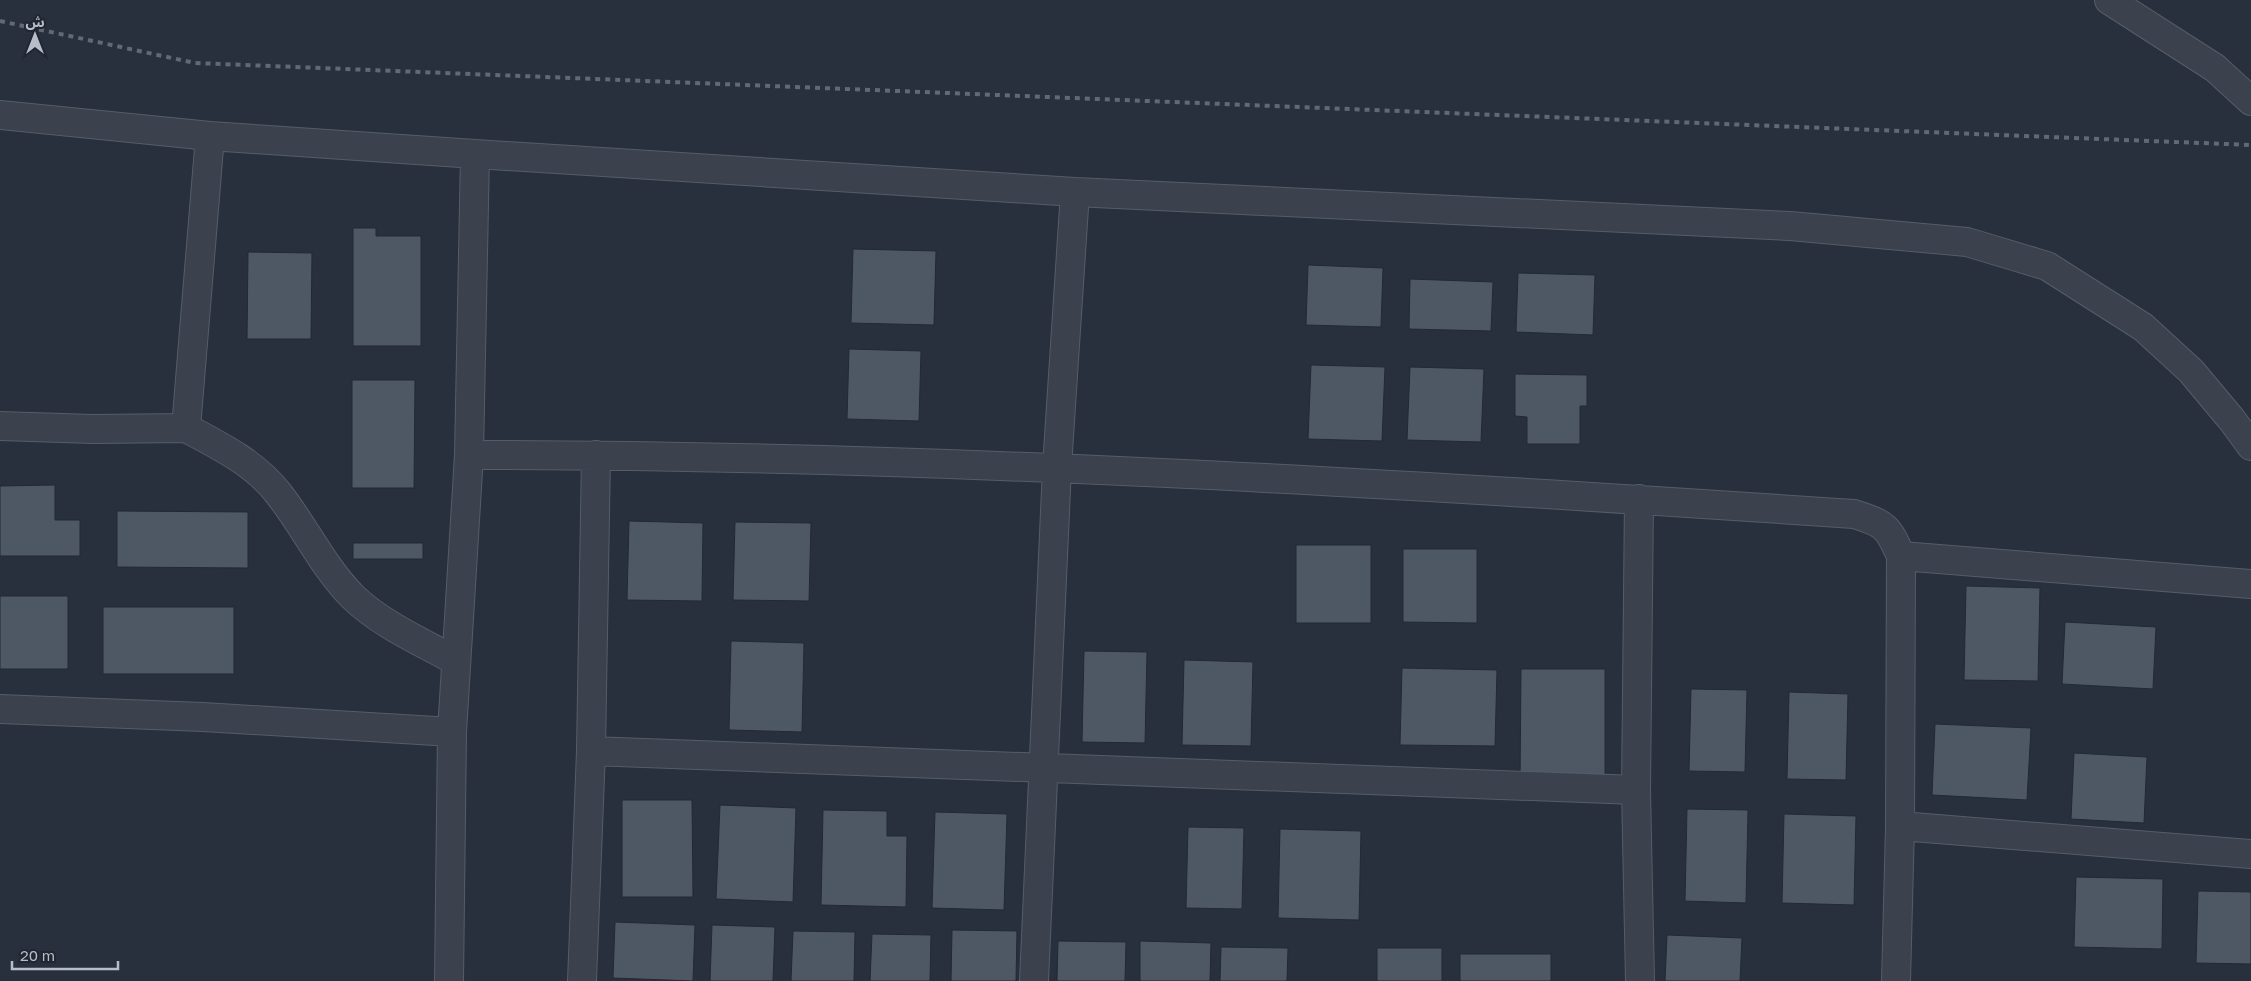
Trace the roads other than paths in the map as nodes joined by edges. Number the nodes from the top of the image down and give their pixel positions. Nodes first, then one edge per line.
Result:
1 (2109, 0) edge
2 (2251, 101) edge
3 (0, 115) edge
4 (210, 136) junction
5 (475, 154) junction
6 (1075, 192) junction
7 (0, 426) edge
8 (186, 428) junction
9 (2251, 446) edge
10 (469, 455) junction
11 (596, 455) junction
12 (1057, 467) junction
13 (1639, 499) junction
14 (1901, 556) junction
15 (2251, 584) edge
16 (456, 661) junction
17 (0, 709) edge
18 (452, 732) junction
19 (591, 751) junction
20 (1042, 769) junction
21 (1636, 790) junction
22 (1900, 826) junction
23 (2251, 854) edge
24 (449, 981) edge
25 (582, 981) edge
26 (1034, 981) edge
27 (1640, 981) edge
28 (1896, 981) edge

1 - 2 street
3 - 4 street
4 - 5 street
4 - 8 street
5 - 6 street
5 - 10 street
6 - 9 street
6 - 12 street
7 - 8 street
8 - 16 street
10 - 11 street
10 - 16 street
11 - 12 street
11 - 19 street
12 - 13 street
12 - 20 street
13 - 14 street
13 - 21 street
14 - 15 street
14 - 22 street
16 - 18 street
17 - 18 street
18 - 24 street
19 - 20 street
19 - 25 street
20 - 21 street
20 - 26 street
21 - 27 street
22 - 23 street
22 - 28 street

